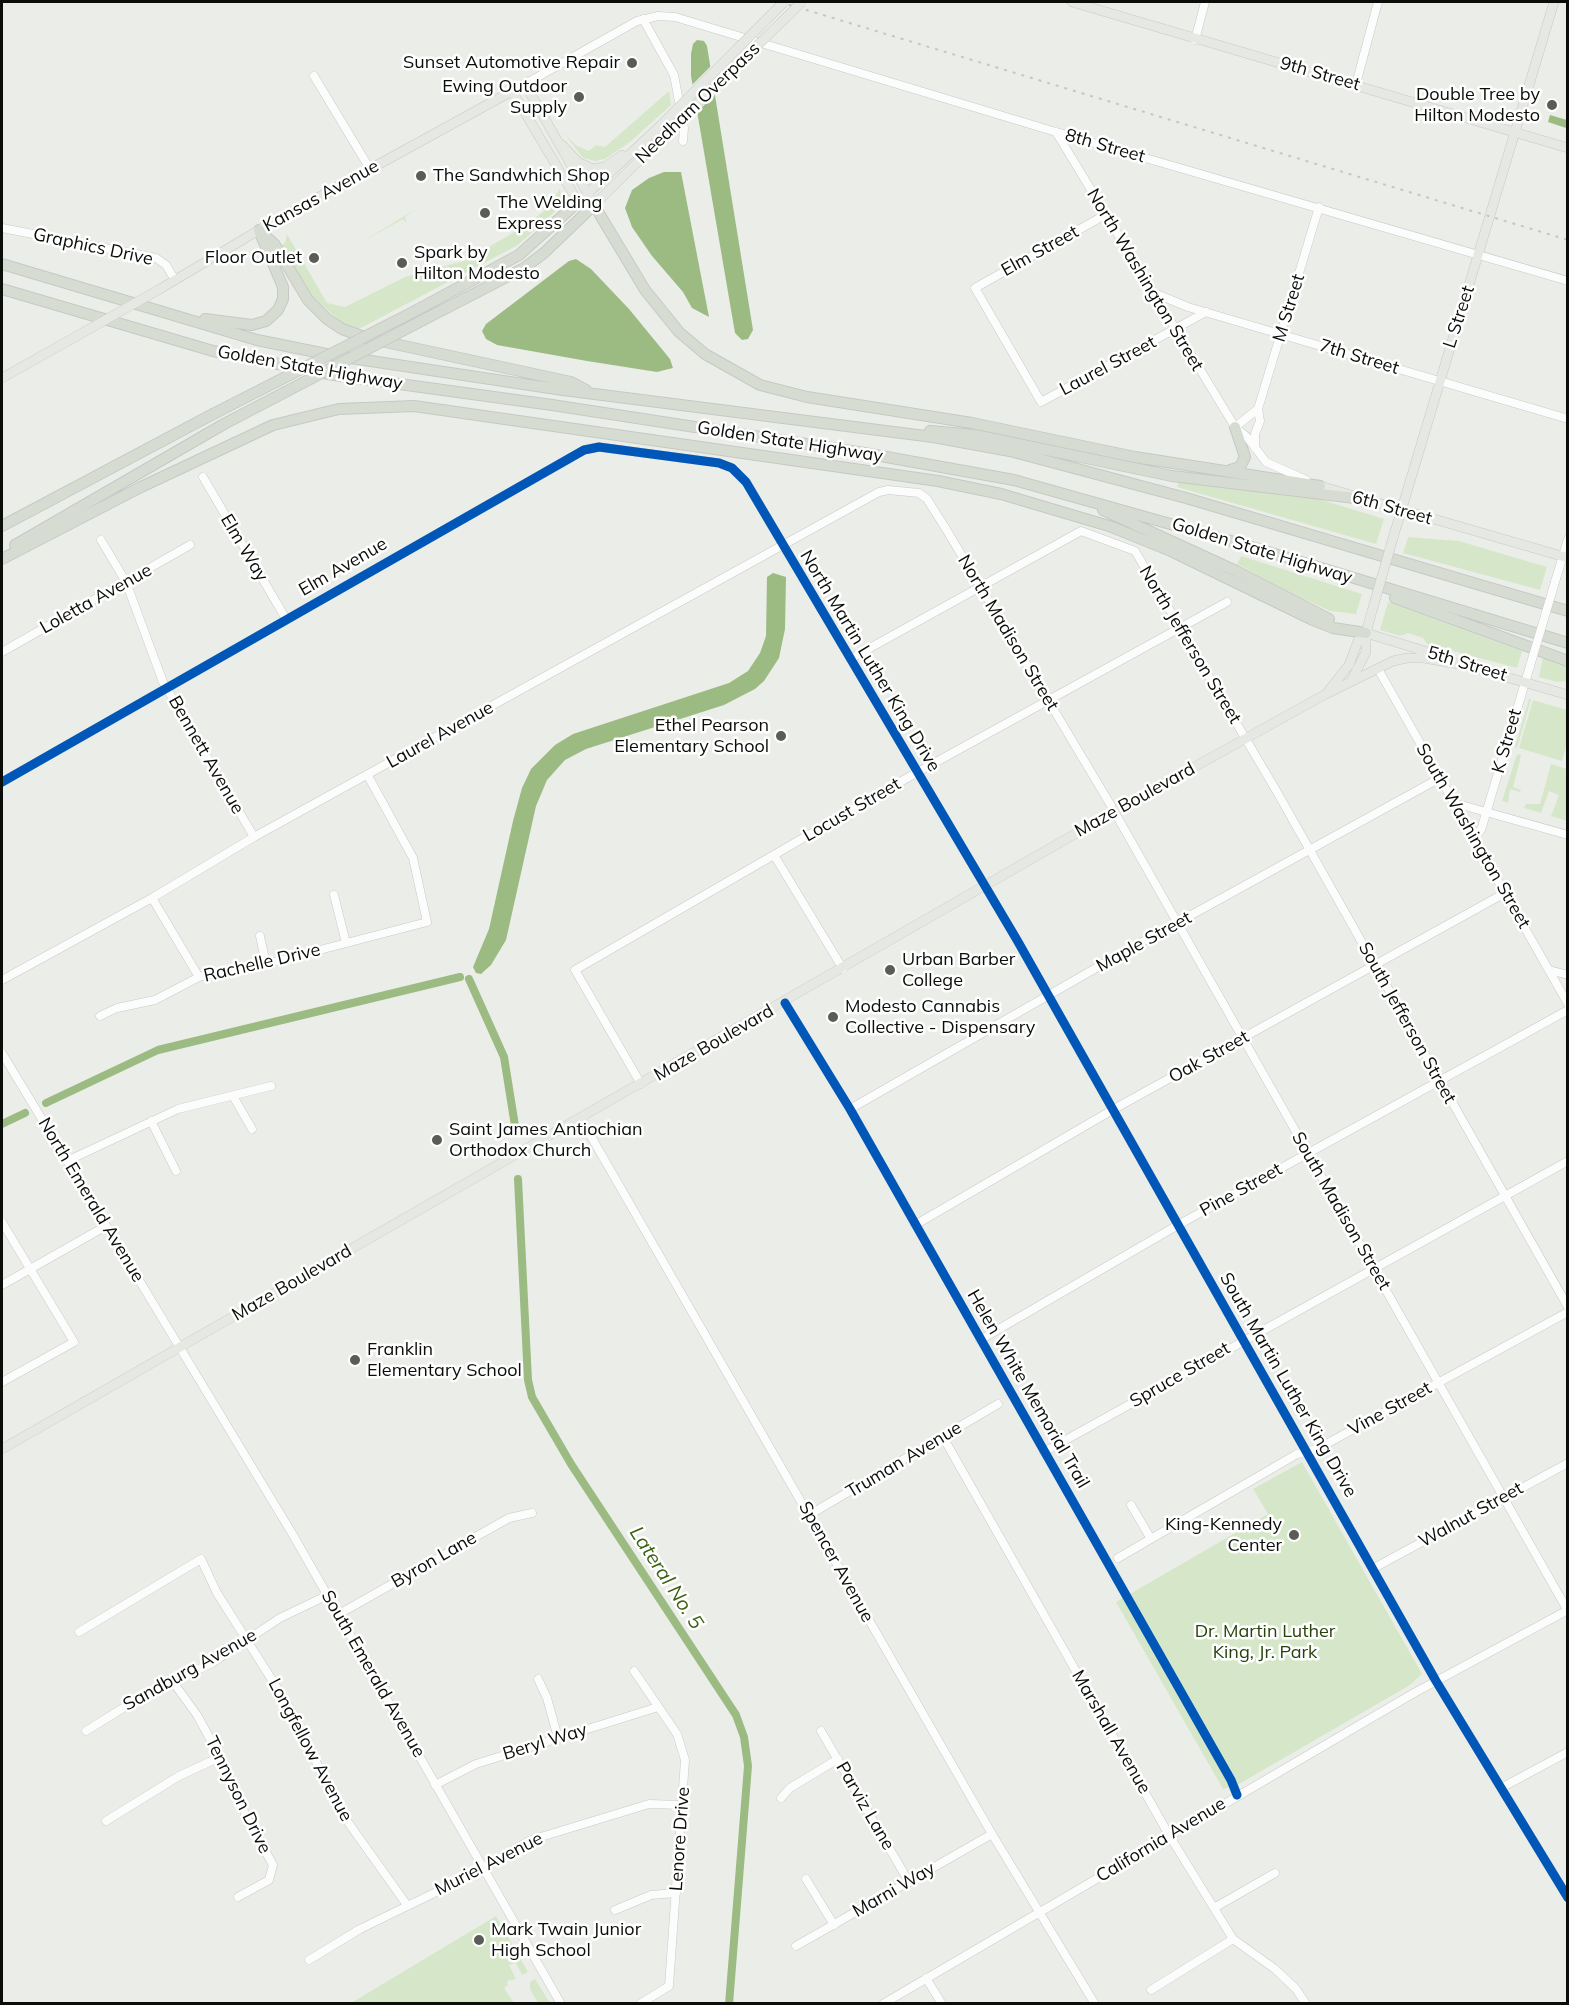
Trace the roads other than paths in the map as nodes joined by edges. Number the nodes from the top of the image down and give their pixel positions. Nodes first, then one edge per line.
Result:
1 (784, 2) edge
2 (802, 2) edge
3 (1072, 2) edge
4 (1205, 2) edge
5 (1378, 2) edge
6 (1554, 2) edge
7 (643, 19) junction
8 (1195, 40) junction
9 (314, 76) dead end
10 (525, 84) junction
11 (1356, 84) junction
12 (513, 91) junction
13 (1516, 131) junction
14 (1056, 132) junction
15 (683, 141) dead end
16 (560, 144) junction
17 (1568, 148) edge
18 (630, 153) junction
19 (370, 169) junction
20 (587, 194) junction
21 (579, 202) junction
22 (594, 206) junction
23 (1319, 207) junction
24 (1105, 215) junction
25 (2, 228) edge
26 (259, 230) junction
27 (1479, 255) junction
28 (2, 264) edge
29 (175, 280) junction
30 (1568, 281) edge
31 (2, 291) edge
32 (1153, 292) junction
33 (144, 308) junction
34 (1206, 312) junction
35 (1176, 329) junction
36 (1281, 333) junction
37 (2, 378) edge
38 (1439, 381) junction
39 (594, 394) junction
40 (1041, 402) joint
41 (1258, 409) junction
42 (1568, 419) edge
43 (1235, 427) junction
44 (879, 430) junction
45 (1257, 453) junction
46 (718, 463) joint
47 (1228, 470) junction
48 (202, 477) dead end
49 (1320, 486) junction
50 (879, 492) joint
51 (1066, 494) junction
52 (1355, 498) junction
53 (1401, 509) junction
54 (2, 526) edge
55 (1568, 539) edge
56 (101, 540) dead end
57 (190, 545) dead end
58 (781, 546) junction
59 (2, 552) edge
60 (1565, 557) edge
61 (2, 559) edge
62 (1336, 574) junction
63 (126, 582) junction
64 (980, 587) junction
65 (1227, 602) dead end
66 (1566, 610) edge
67 (286, 618) junction
68 (1180, 628) junction
69 (1366, 633) junction
70 (1568, 643) edge
71 (2, 652) edge
72 (850, 659) junction
73 (1568, 661) edge
74 (1469, 666) junction
75 (1378, 669) junction
76 (1524, 681) junction
77 (1348, 683) junction
78 (166, 687) junction
79 (1568, 694) edge
80 (1324, 695) junction
81 (1048, 701) junction
82 (1246, 738) junction
83 (918, 772) junction
84 (368, 776) junction
85 (1440, 778) junction
86 (2, 782) edge
87 (1454, 803) junction
88 (1487, 811) junction
89 (1115, 812) junction
90 (1472, 835) junction
91 (1568, 835) edge
92 (254, 837) junction
93 (1309, 850) junction
94 (774, 855) junction
95 (985, 886) junction
96 (1505, 894) junction
97 (334, 896) dead end
98 (152, 898) junction
99 (1178, 923) junction
100 (260, 936) dead end
101 (346, 943) junction
102 (266, 964) junction
103 (1375, 965) junction
104 (843, 969) junction
105 (1549, 970) junction
106 (1568, 975) edge
107 (199, 977) junction
108 (2, 980) edge
109 (1047, 996) junction
110 (1568, 1004) edge
111 (1568, 1010) edge
112 (100, 1016) dead end
113 (1243, 1038) junction
114 (2, 1053) edge
115 (1439, 1081) junction
116 (641, 1084) junction
117 (271, 1086) dead end
118 (232, 1096) junction
119 (850, 1109) dead end
120 (1114, 1109) junction
121 (581, 1119) junction
122 (151, 1121) junction
123 (252, 1129) dead end
124 (1309, 1153) junction
125 (67, 1161) junction
126 (1568, 1161) edge
127 (176, 1171) dead end
128 (1504, 1195) junction
129 (2, 1222) edge
130 (915, 1225) dead end
131 (1179, 1225) junction
132 (106, 1226) junction
133 (1373, 1268) junction
134 (30, 1269) junction
135 (2, 1286) edge
136 (1568, 1307) edge
137 (1568, 1312) edge
138 (1243, 1339) junction
139 (980, 1340) dead end
140 (180, 1347) junction
141 (2, 1382) edge
142 (1438, 1383) junction
143 (998, 1404) dead end
144 (943, 1437) junction
145 (2, 1449) edge
146 (1044, 1452) dead end
147 (1307, 1452) junction
148 (1568, 1463) edge
149 (1503, 1498) junction
150 (1131, 1505) dead end
151 (532, 1513) dead end
152 (810, 1515) junction
153 (1151, 1539) junction
154 (1118, 1558) dead end
155 (1374, 1568) junction
156 (328, 1595) junction
157 (1567, 1610) edge
158 (339, 1614) junction
159 (79, 1632) dead end
160 (248, 1640) junction
161 (634, 1671) dead end
162 (538, 1679) dead end
163 (1436, 1681) junction
164 (173, 1682) junction
165 (658, 1707) junction
166 (86, 1731) dead end
167 (821, 1731) dead end
168 (558, 1738) junction
169 (1568, 1752) edge
170 (220, 1756) junction
171 (838, 1759) junction
172 (435, 1785) junction
173 (1501, 1788) junction
174 (781, 1798) dead end
175 (682, 1805) junction
176 (106, 1821) dead end
177 (992, 1834) junction
178 (1169, 1835) junction
179 (483, 1866) junction
180 (1275, 1873) dead end
181 (806, 1879) dead end
182 (909, 1882) junction
183 (676, 1893) junction
184 (238, 1897) dead end
185 (1567, 1897) edge
186 (407, 1905) junction
187 (1214, 1908) junction
188 (615, 1910) dead end
189 (1038, 1913) junction
190 (834, 1925) junction
191 (1233, 1939) junction
192 (795, 1946) dead end
193 (309, 1960) dead end
194 (926, 1978) junction
195 (1151, 1990) dead end
196 (561, 2004) edge
197 (640, 2004) edge
198 (883, 2004) edge
199 (942, 2004) edge
200 (1095, 2004) edge
201 (1306, 2004) edge

1 - 18 main road, Needham Overpass, bridge
2 - 22 main road, Needham Overpass, bridge
3 - 8 main road, 9th Street
4 - 8 street
5 - 11 street
6 - 13 main road, L Street
7 - 10 street, Kansas Avenue
7 - 14 street, 8th Street
7 - 15 street
8 - 11 main road, 9th Street
9 - 19 street
10 - 12 main road, Kansas Avenue
10 - 16 main road
11 - 13 main road, 9th Street
12 - 19 main road, Kansas Avenue
12 - 21 main road
13 - 17 main road, 9th Street
13 - 27 main road, L Street
14 - 23 street, 8th Street
14 - 24 street, North Washington Street
16 - 18 main road
16 - 20 main road
18 - 20 main road, Needham Overpass
19 - 26 main road, Kansas Avenue
20 - 21 main road, Needham Overpass
20 - 22 main road
21 - 22 main road
21 - 54 highway, bridge
22 - 47 highway
22 - 59 highway, bridge
23 - 27 street, 8th Street
23 - 36 street, M Street
24 - 32 street, North Washington Street
24 - 40 street, Elm Street
25 - 29 street, Graphics Drive
26 - 29 main road, Kansas Avenue
26 - 33 highway
26 - 39 highway
27 - 30 street, 8th Street
27 - 38 main road, L Street
28 - 33 highway, Golden State Highway
29 - 37 main road, Kansas Avenue, bridge
31 - 51 highway, Golden State Highway
32 - 34 street, 7th Street
32 - 35 street, North Washington Street
33 - 39 highway, Golden State Highway
34 - 35 street, Laurel Street
34 - 36 street, 7th Street
35 - 40 street, Laurel Street
35 - 43 street, North Washington Street
36 - 38 street, 7th Street
36 - 41 street, M Street
38 - 42 street, 7th Street
38 - 53 main road, L Street
39 - 44 highway, Golden State Highway
41 - 43 street
41 - 45 street, M Street
43 - 45 street, 6th Street
43 - 47 highway
44 - 52 highway
44 - 66 highway, Golden State Highway
45 - 49 street, 6th Street
46 - 58 street, North Martin Luther King Drive
46 - 67 street, Elm Avenue
47 - 49 highway
48 - 67 street, Elm Way
49 - 52 main road, 6th Street
50 - 58 street, Laurel Avenue
50 - 64 street, North Madison Street
51 - 62 highway, Golden State Highway
51 - 69 highway
52 - 53 main road, 6th Street
53 - 60 main road, 6th Street
53 - 69 main road, L Street, bridge
55 - 60 street, K Street
56 - 63 street, Bennett Avenue
57 - 63 street, Loletta Avenue
58 - 72 street, North Martin Luther King Drive
58 - 84 street, Laurel Avenue
60 - 76 street, K Street, bridge
61 - 69 highway
62 - 70 highway, Golden State Highway
62 - 73 highway
63 - 71 street, Loletta Avenue
63 - 78 street, Bennett Avenue
64 - 68 street, North Jefferson Street
64 - 72 street
64 - 81 street, North Madison Street
65 - 68 street, Locust Street
67 - 78 street, Elm Avenue
68 - 81 street, Locust Street
68 - 82 street, North Jefferson Street
69 - 74 main road, 5th Street
69 - 77 main road, L Street
69 - 80 main road, L Street
72 - 83 street, North Martin Luther King Drive
74 - 75 main road, Maze Boulevard
74 - 76 main road, 5th Street
75 - 77 main road, Maze Boulevard
75 - 85 street, South Washington Street
76 - 79 main road, 5th Street
76 - 88 street, K Street
77 - 80 main road, Maze Boulevard
78 - 86 street, Elm Avenue
78 - 92 street, Bennett Avenue
80 - 82 main road, Maze Boulevard
81 - 83 street, Locust Street
81 - 89 street, North Madison Street
82 - 89 main road, Maze Boulevard
82 - 93 street, South Jefferson Street
83 - 94 street, Locust Street
83 - 95 street, North Martin Luther King Drive
84 - 92 street, Laurel Avenue
84 - 101 street, Rachelle Drive
85 - 87 street, South Washington Street
85 - 93 street, Maple Street
87 - 88 street
87 - 90 street, South Washington Street
88 - 90 street, K Street
88 - 91 street
89 - 95 main road, Maze Boulevard
89 - 99 street, South Madison Street
90 - 96 street, South Washington Street
92 - 98 street, Laurel Avenue
93 - 99 street, Maple Street
93 - 103 street, South Jefferson Street
94 - 104 street
94 - 116 street, Locust Street
95 - 104 main road, Maze Boulevard
95 - 109 street, South Martin Luther King Drive
96 - 103 street, Oak Street
96 - 105 street, South Washington Street
97 - 101 street
98 - 107 street
98 - 108 street, Laurel Avenue
99 - 109 street, Maple Street
99 - 113 street, South Madison Street
100 - 102 street
101 - 102 street, Rachelle Drive
102 - 107 street, Rachelle Drive
103 - 113 street, Oak Street
103 - 115 street, South Jefferson Street
104 - 116 main road, Maze Boulevard
105 - 106 street
105 - 110 street, South Washington Street
107 - 112 street, Rachelle Drive
109 - 119 street, Maple Street
109 - 120 street, South Martin Luther King Drive
111 - 115 street, Pine Street
113 - 120 street, Oak Street
113 - 124 street, South Madison Street
114 - 125 street, North Emerald Avenue
115 - 124 street, Pine Street
115 - 128 street, South Jefferson Street
116 - 121 main road, Maze Boulevard
117 - 118 street
118 - 122 street
118 - 123 street
120 - 130 street, Oak Street
120 - 131 street, South Martin Luther King Drive
121 - 140 main road, Maze Boulevard
121 - 152 street, Spencer Avenue
122 - 125 street
122 - 127 street
124 - 131 street, Pine Street
124 - 133 street, South Madison Street
125 - 132 street, North Emerald Avenue
126 - 128 street, Spruce Street
128 - 133 street, Spruce Street
128 - 136 street, South Jefferson Street
129 - 134 street
131 - 138 street, South Martin Luther King Drive
131 - 139 street, Pine Street
132 - 134 street
132 - 140 street, North Emerald Avenue
133 - 138 street, Spruce Street
133 - 142 street, South Madison Street
134 - 135 street
134 - 141 street
137 - 142 street, Vine Street
138 - 146 street, Spruce Street
138 - 147 street, South Martin Luther King Drive
140 - 145 main road, Maze Boulevard
140 - 156 street, South Emerald Avenue
142 - 147 street, Vine Street
142 - 149 street, South Madison Street
143 - 144 street, Truman Avenue
144 - 152 street, Truman Avenue
144 - 178 street, Marshall Avenue
147 - 153 street, Vine Street
147 - 155 street, South Martin Luther King Drive
148 - 149 street, Walnut Street
149 - 155 street, Walnut Street
149 - 157 street, South Madison Street
150 - 153 street
151 - 158 street, Byron Lane
152 - 177 street, Spencer Avenue
153 - 154 street, Vine Street
155 - 163 street, South Martin Luther King Drive
156 - 158 street, South Emerald Avenue
156 - 160 street, Sandburg Avenue
157 - 163 street, California Avenue
158 - 172 street, South Emerald Avenue
159 - 160 street, Longfellow Avenue
160 - 164 street, Sandburg Avenue
160 - 186 street, Longfellow Avenue
161 - 165 street, Lenore Drive
162 - 168 street
163 - 173 street, South Martin Luther King Drive
163 - 178 street, California Avenue
164 - 166 street, Sandburg Avenue
164 - 170 street, Tennyson Drive
165 - 168 street, Beryl Way
165 - 175 street, Lenore Drive
167 - 171 street, Parviz Lane
168 - 172 street, Beryl Way
169 - 173 street
170 - 176 street
170 - 184 street, Tennyson Drive
171 - 174 street
171 - 182 street, Parviz Lane
172 - 179 street, South Emerald Avenue
173 - 185 street, South Martin Luther King Drive
175 - 179 street, Muriel Avenue
175 - 183 street, Lenore Drive
177 - 182 street, Marni Way
177 - 189 street, Spencer Avenue
178 - 187 street, Marshall Avenue
178 - 189 street, California Avenue
179 - 186 street, Muriel Avenue
179 - 196 street, South Emerald Avenue
180 - 187 street
181 - 190 street
182 - 190 street, Marni Way
183 - 188 street
183 - 197 street, Lenore Drive
186 - 193 street, Muriel Avenue
187 - 191 street, Marshall Avenue
189 - 194 street, California Avenue
189 - 200 street, Spencer Avenue
190 - 192 street, Marni Way
191 - 195 street
191 - 201 street, Marshall Avenue
194 - 198 street, California Avenue
194 - 199 street

